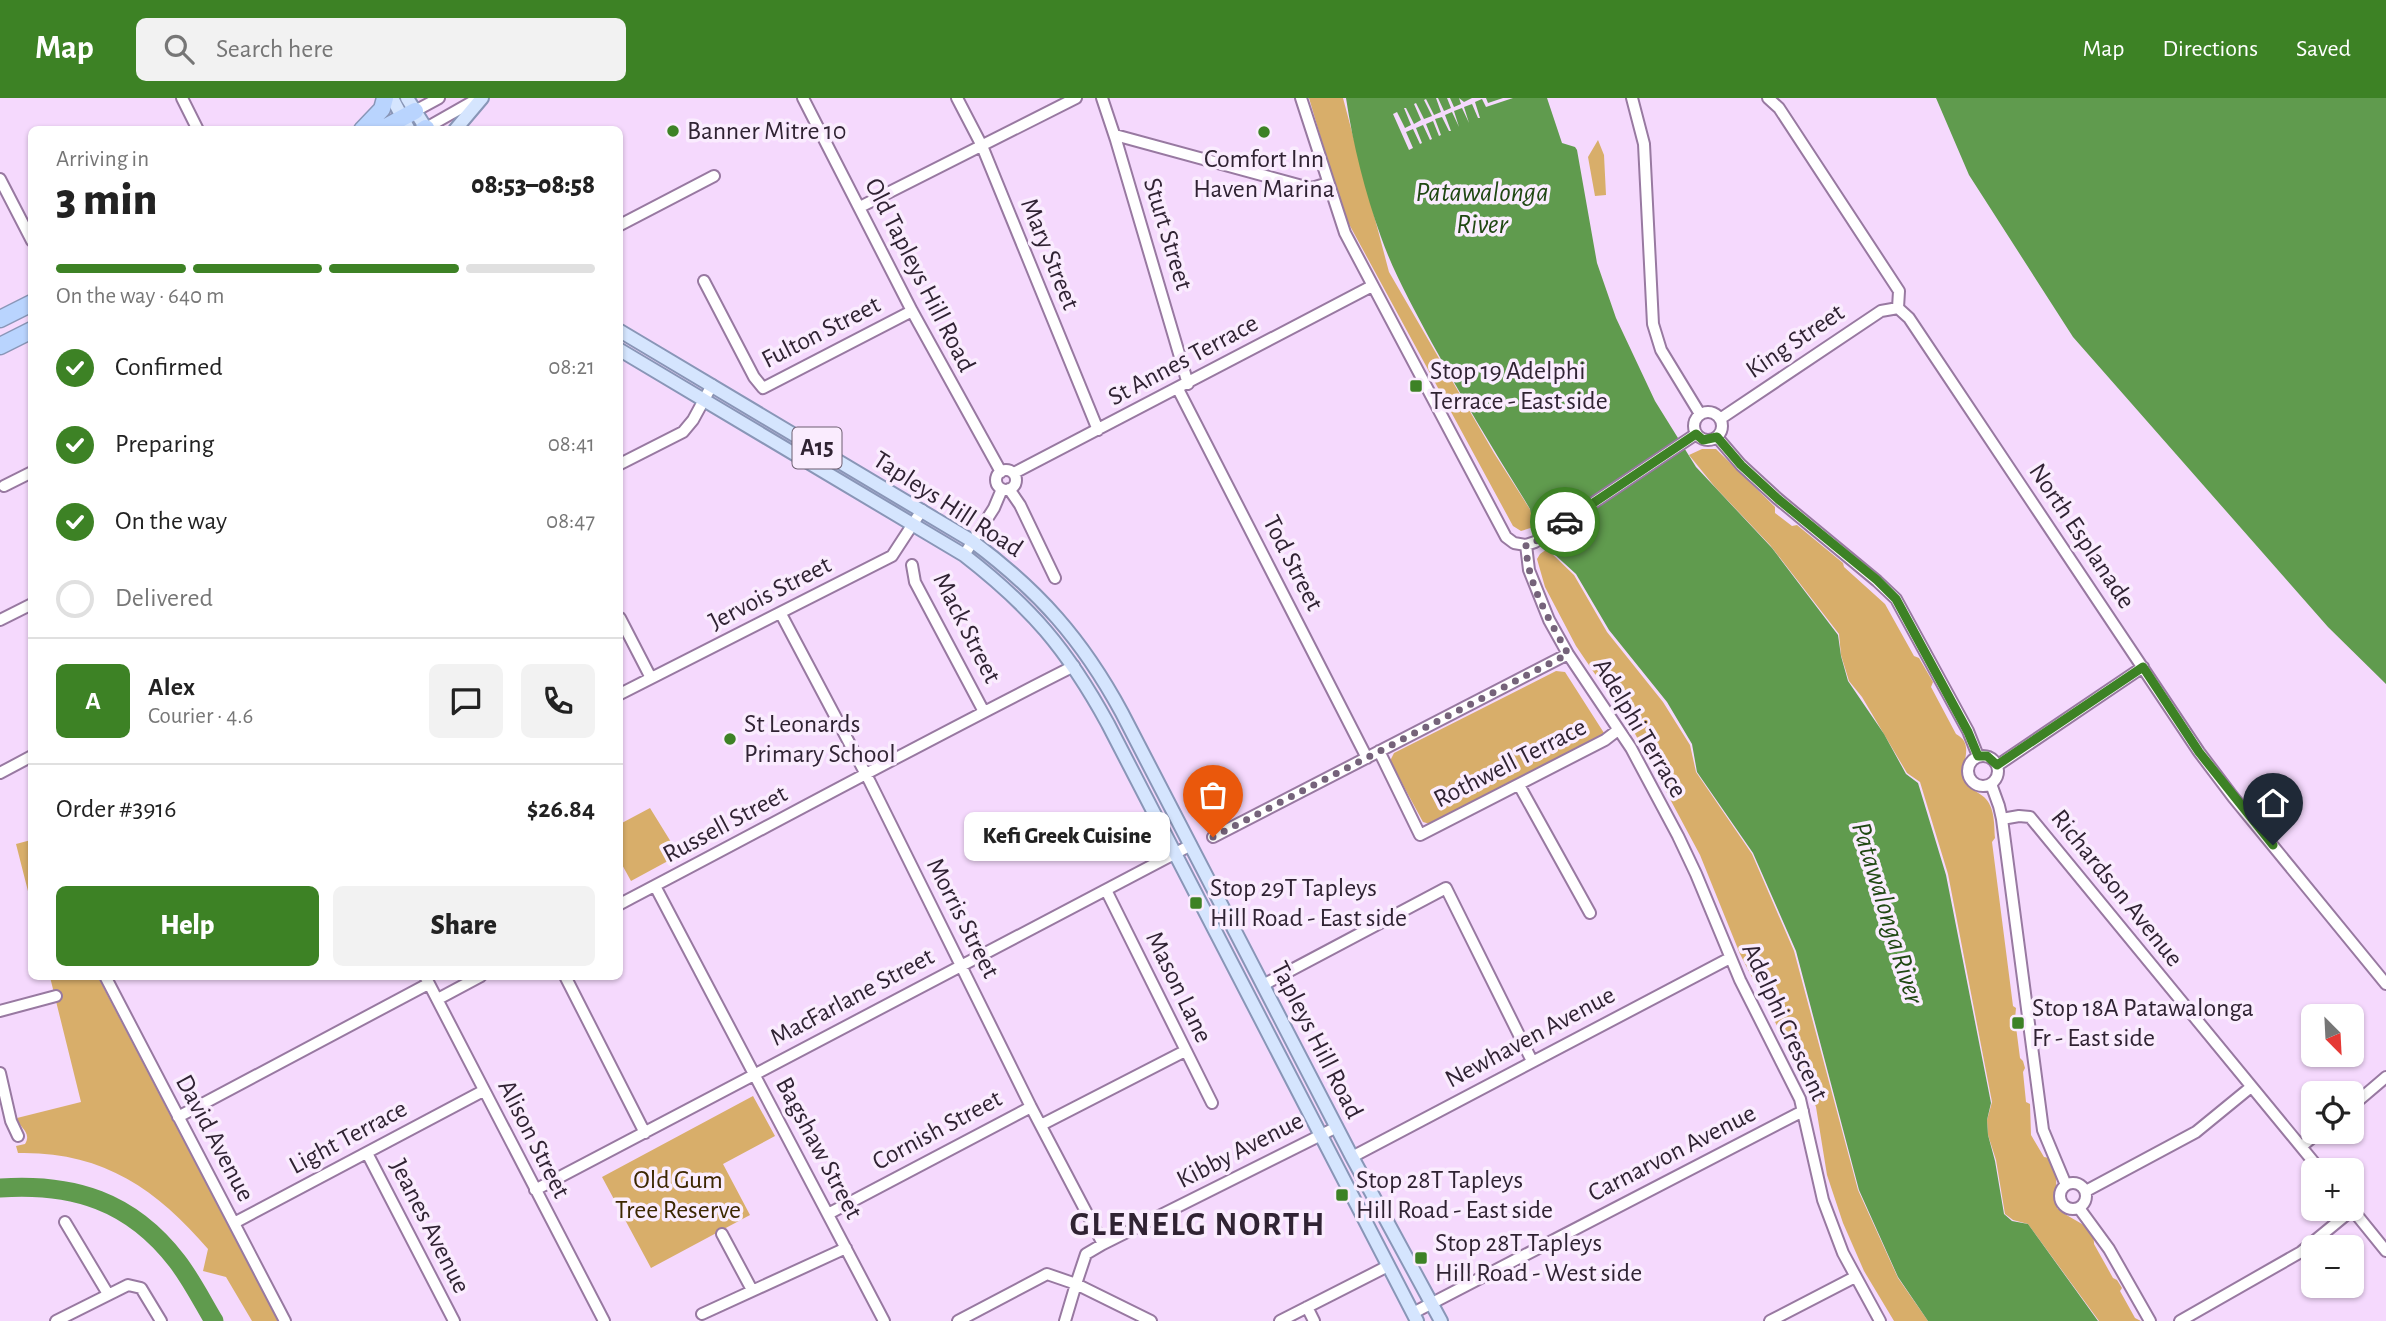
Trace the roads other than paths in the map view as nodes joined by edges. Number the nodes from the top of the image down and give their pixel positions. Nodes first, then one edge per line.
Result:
1 (182, 98) edge
2 (385, 98) edge
3 (392, 98) edge
4 (439, 98) edge
5 (481, 98) edge
6 (803, 98) edge
7 (957, 98) edge
8 (1076, 98) edge
9 (1102, 98) edge
10 (1301, 98) edge
11 (1632, 98) edge
12 (1768, 98) edge
13 (409, 114) edge
14 (196, 126) edge
15 (366, 126) edge
16 (387, 126) edge
17 (423, 126) edge
18 (431, 126) edge
19 (458, 126) edge
20 (1115, 135) junction
21 (982, 146) junction
22 (714, 176) dead end
23 (0, 180) edge
24 (1328, 183) junction
25 (860, 207) junction
26 (623, 223) edge
27 (28, 233) edge
28 (704, 281) dead end
29 (1372, 286) junction
30 (28, 305) edge
31 (1898, 307) junction
32 (912, 310) junction
33 (0, 319) edge
34 (28, 332) edge
35 (623, 333) edge
36 (0, 346) edge
37 (623, 352) edge
38 (712, 386) junction
39 (1183, 386) junction
40 (705, 399) junction
41 (1700, 414) junction
42 (1720, 419) junction
43 (1098, 430) junction
44 (1692, 436) junction
45 (1717, 437) junction
46 (623, 462) edge
47 (1001, 472) junction
48 (1014, 473) junction
49 (28, 474) edge
50 (4, 486) dead end
51 (1005, 489) junction
52 (922, 510) junction
53 (913, 524) junction
54 (972, 541) junction
55 (1526, 545) junction
56 (964, 555) junction
57 (912, 565) dead end
58 (1055, 578) dead end
59 (28, 606) edge
60 (781, 614) junction
61 (0, 620) edge
62 (623, 624) edge
63 (1568, 654) junction
64 (1074, 666) junction
65 (2143, 667) junction
66 (650, 678) junction
67 (623, 692) edge
68 (984, 710) junction
69 (1618, 730) junction
70 (1379, 751) junction
71 (1978, 756) junction
72 (28, 758) edge
73 (1367, 758) junction
74 (1997, 765) junction
75 (0, 773) edge
76 (866, 775) junction
77 (1991, 784) junction
78 (1519, 785) junction
79 (2002, 819) junction
80 (1213, 837) dead end
81 (1191, 845) junction
82 (1174, 853) junction
83 (1689, 859) joint
84 (655, 886) junction
85 (1106, 890) junction
86 (623, 899) edge
87 (1590, 913) dead end
88 (1730, 958) junction
89 (961, 964) junction
90 (107, 980) edge
91 (427, 980) edge
92 (474, 980) edge
93 (567, 980) edge
94 (2386, 984) edge
95 (1263, 985) junction
96 (56, 996) dead end
97 (438, 999) junction
98 (0, 1011) edge
99 (1185, 1051) junction
100 (1532, 1061) junction
101 (0, 1073) edge
102 (755, 1075) junction
103 (2386, 1077) edge
104 (2251, 1087) junction
105 (483, 1091) junction
106 (2364, 1096) edge
107 (1212, 1103) dead end
108 (1031, 1107) junction
109 (1803, 1111) junction
110 (178, 1117) junction
111 (1041, 1125) junction
112 (1337, 1127) junction
113 (645, 1133) junction
114 (1321, 1135) junction
115 (18, 1136) dead end
116 (2304, 1144) edge
117 (2302, 1146) junction
118 (367, 1153) junction
119 (1352, 1157) junction
120 (2311, 1158) edge
121 (2066, 1185) junction
122 (535, 1191) junction
123 (2086, 1191) junction
124 (2079, 1208) junction
125 (828, 1214) junction
126 (2339, 1221) edge
127 (2361, 1221) edge
128 (65, 1222) dead end
129 (234, 1223) junction
130 (722, 1234) dead end
131 (1103, 1244) junction
132 (846, 1248) junction
133 (2386, 1251) edge
134 (1388, 1266) junction
135 (1855, 1277) junction
136 (1076, 1284) junction
137 (752, 1290) junction
138 (108, 1294) junction
139 (1432, 1304) junction
140 (1307, 1307) junction
141 (702, 1314) dead end
142 (1415, 1317) edge
143 (56, 1321) edge
144 (161, 1321) edge
145 (285, 1321) edge
146 (454, 1321) edge
147 (604, 1321) edge
148 (884, 1321) edge
149 (958, 1321) edge
150 (1065, 1321) edge
151 (1151, 1321) edge
152 (1280, 1321) edge
153 (1314, 1321) edge
154 (1441, 1321) edge
155 (1770, 1321) edge
156 (1881, 1321) edge
157 (2150, 1321) edge
158 (2180, 1321) edge

1 - 14 street
2 - 15 highway
3 - 13 main road
4 - 13 street
5 - 18 street
5 - 19 main road
6 - 25 street, Old Tapleys Hill Road
7 - 21 street, Mary Street
8 - 21 street
9 - 20 street, Sturt Street
10 - 24 street
11 - 41 street
12 - 31 street, North Esplanade
13 - 16 highway
13 - 17 main road
20 - 24 street
20 - 39 street, Sturt Street
21 - 25 street
21 - 43 street, Mary Street
22 - 26 street
23 - 27 street
24 - 29 street
25 - 32 street, Old Tapleys Hill Road
28 - 32 street, Fulton Street
29 - 39 street, St Annes Terrace
29 - 55 street
30 - 33 highway
31 - 42 street, King Street
31 - 65 street, North Esplanade
32 - 47 street, Old Tapleys Hill Road
34 - 36 highway
35 - 38 main road, Tapleys Hill Road / A15
37 - 40 main road, Tapleys Hill Road / A15
38 - 40 street
38 - 52 main road, Tapleys Hill Road / A15
39 - 43 street, St Annes Terrace
39 - 73 street, Tod Street
40 - 46 street
40 - 53 main road, Tapleys Hill Road / A15
41 - 42 street
41 - 44 street
42 - 45 street
43 - 48 street, St Annes Terrace
44 - 45 street
44 - 55 street
45 - 71 street
47 - 48 street
47 - 51 street
48 - 51 street
49 - 50 street
51 - 54 street
51 - 58 street
52 - 53 street, Jervois Street
52 - 54 main road, Tapleys Hill Road / A15
53 - 56 main road, Tapleys Hill Road / A15
53 - 60 street, Jervois Street
54 - 56 street
54 - 81 main road, Tapleys Hill Road / A15
55 - 63 street, Adelphi Terrace
56 - 64 main road, Tapleys Hill Road / A15
57 - 68 street, Mack Street
59 - 61 street
60 - 66 street, Jervois Street
60 - 76 street, Morris Street
62 - 66 street
63 - 69 street, Adelphi Terrace
63 - 70 street
64 - 68 street, Russell Street
64 - 82 main road, Tapleys Hill Road / A15
65 - 74 street
65 - 94 street, North Esplanade
66 - 67 street, Jervois Street
68 - 76 street, Russell Street
69 - 78 street, Rothwell Terrace
69 - 83 street, Adelphi Terrace
70 - 73 street
70 - 78 street, Rothwell Terrace
71 - 74 street
71 - 77 street
72 - 75 street
73 - 80 street
74 - 77 street
76 - 84 street, Russell Street
76 - 89 street, Morris Street
77 - 79 street
78 - 87 street
79 - 104 street, Richardson Avenue
79 - 121 street
81 - 82 street, MacFarlane Street
81 - 95 main road, Tapleys Hill Road / A15
82 - 85 street, MacFarlane Street
82 - 114 main road, Tapleys Hill Road / A15
83 - 88 street, Adelphi Crescent
84 - 86 street, Russell Street
84 - 102 street, Bagshaw Street
85 - 89 street, MacFarlane Street
85 - 99 street, Mason Lane
88 - 100 street, Newhaven Avenue
88 - 109 street, Adelphi Crescent
89 - 102 street, MacFarlane Street
89 - 108 street, Morris Street
90 - 110 street, David Avenue
91 - 97 street, Alison Street
91 - 110 street
92 - 97 street
93 - 113 street
95 - 100 street
95 - 112 main road, Tapleys Hill Road / A15
96 - 98 street
97 - 105 street, Alison Street
99 - 107 street, Mason Lane
99 - 111 street, Cornish Street
100 - 119 street, Newhaven Avenue
101 - 115 street
102 - 113 street, MacFarlane Street
102 - 125 street, Bagshaw Street
103 - 106 street
104 - 117 street, Richardson Avenue
104 - 123 street
105 - 118 street, Light Terrace
105 - 122 street, Alison Street
108 - 111 street, Morris Street
108 - 125 street, Cornish Street
109 - 135 street, Adelphi Crescent
109 - 139 street, Carnarvon Avenue
110 - 129 street, David Avenue
111 - 131 street, Morris Street
112 - 114 street, Kibby Avenue
112 - 119 main road, Tapleys Hill Road / A15
113 - 122 street, MacFarlane Street
114 - 131 street, Kibby Avenue
114 - 134 main road, Tapleys Hill Road / A15
116 - 117 street
117 - 120 street, Richardson Avenue
118 - 129 street, Light Terrace
118 - 146 street, Jeanes Avenue
119 - 139 main road, Tapleys Hill Road / A15
121 - 123 street
121 - 124 street
122 - 147 street, Alison Street
123 - 124 street
124 - 157 street
125 - 132 street, Bagshaw Street
126 - 158 street
127 - 133 street
128 - 138 street
129 - 145 street, David Avenue
130 - 137 street
131 - 136 street, Kibby Avenue
132 - 137 street
132 - 148 street, Bagshaw Street
134 - 140 street
134 - 142 main road, Tapleys Hill Road / A15
135 - 155 street
135 - 156 street, Adelphi Crescent
136 - 149 street
136 - 150 street, Kibby Avenue
136 - 151 street
137 - 141 street
138 - 143 street
138 - 144 street
139 - 142 street, Carnarvon Avenue
139 - 154 main road, Tapleys Hill Road / A15
140 - 152 street
140 - 153 street

